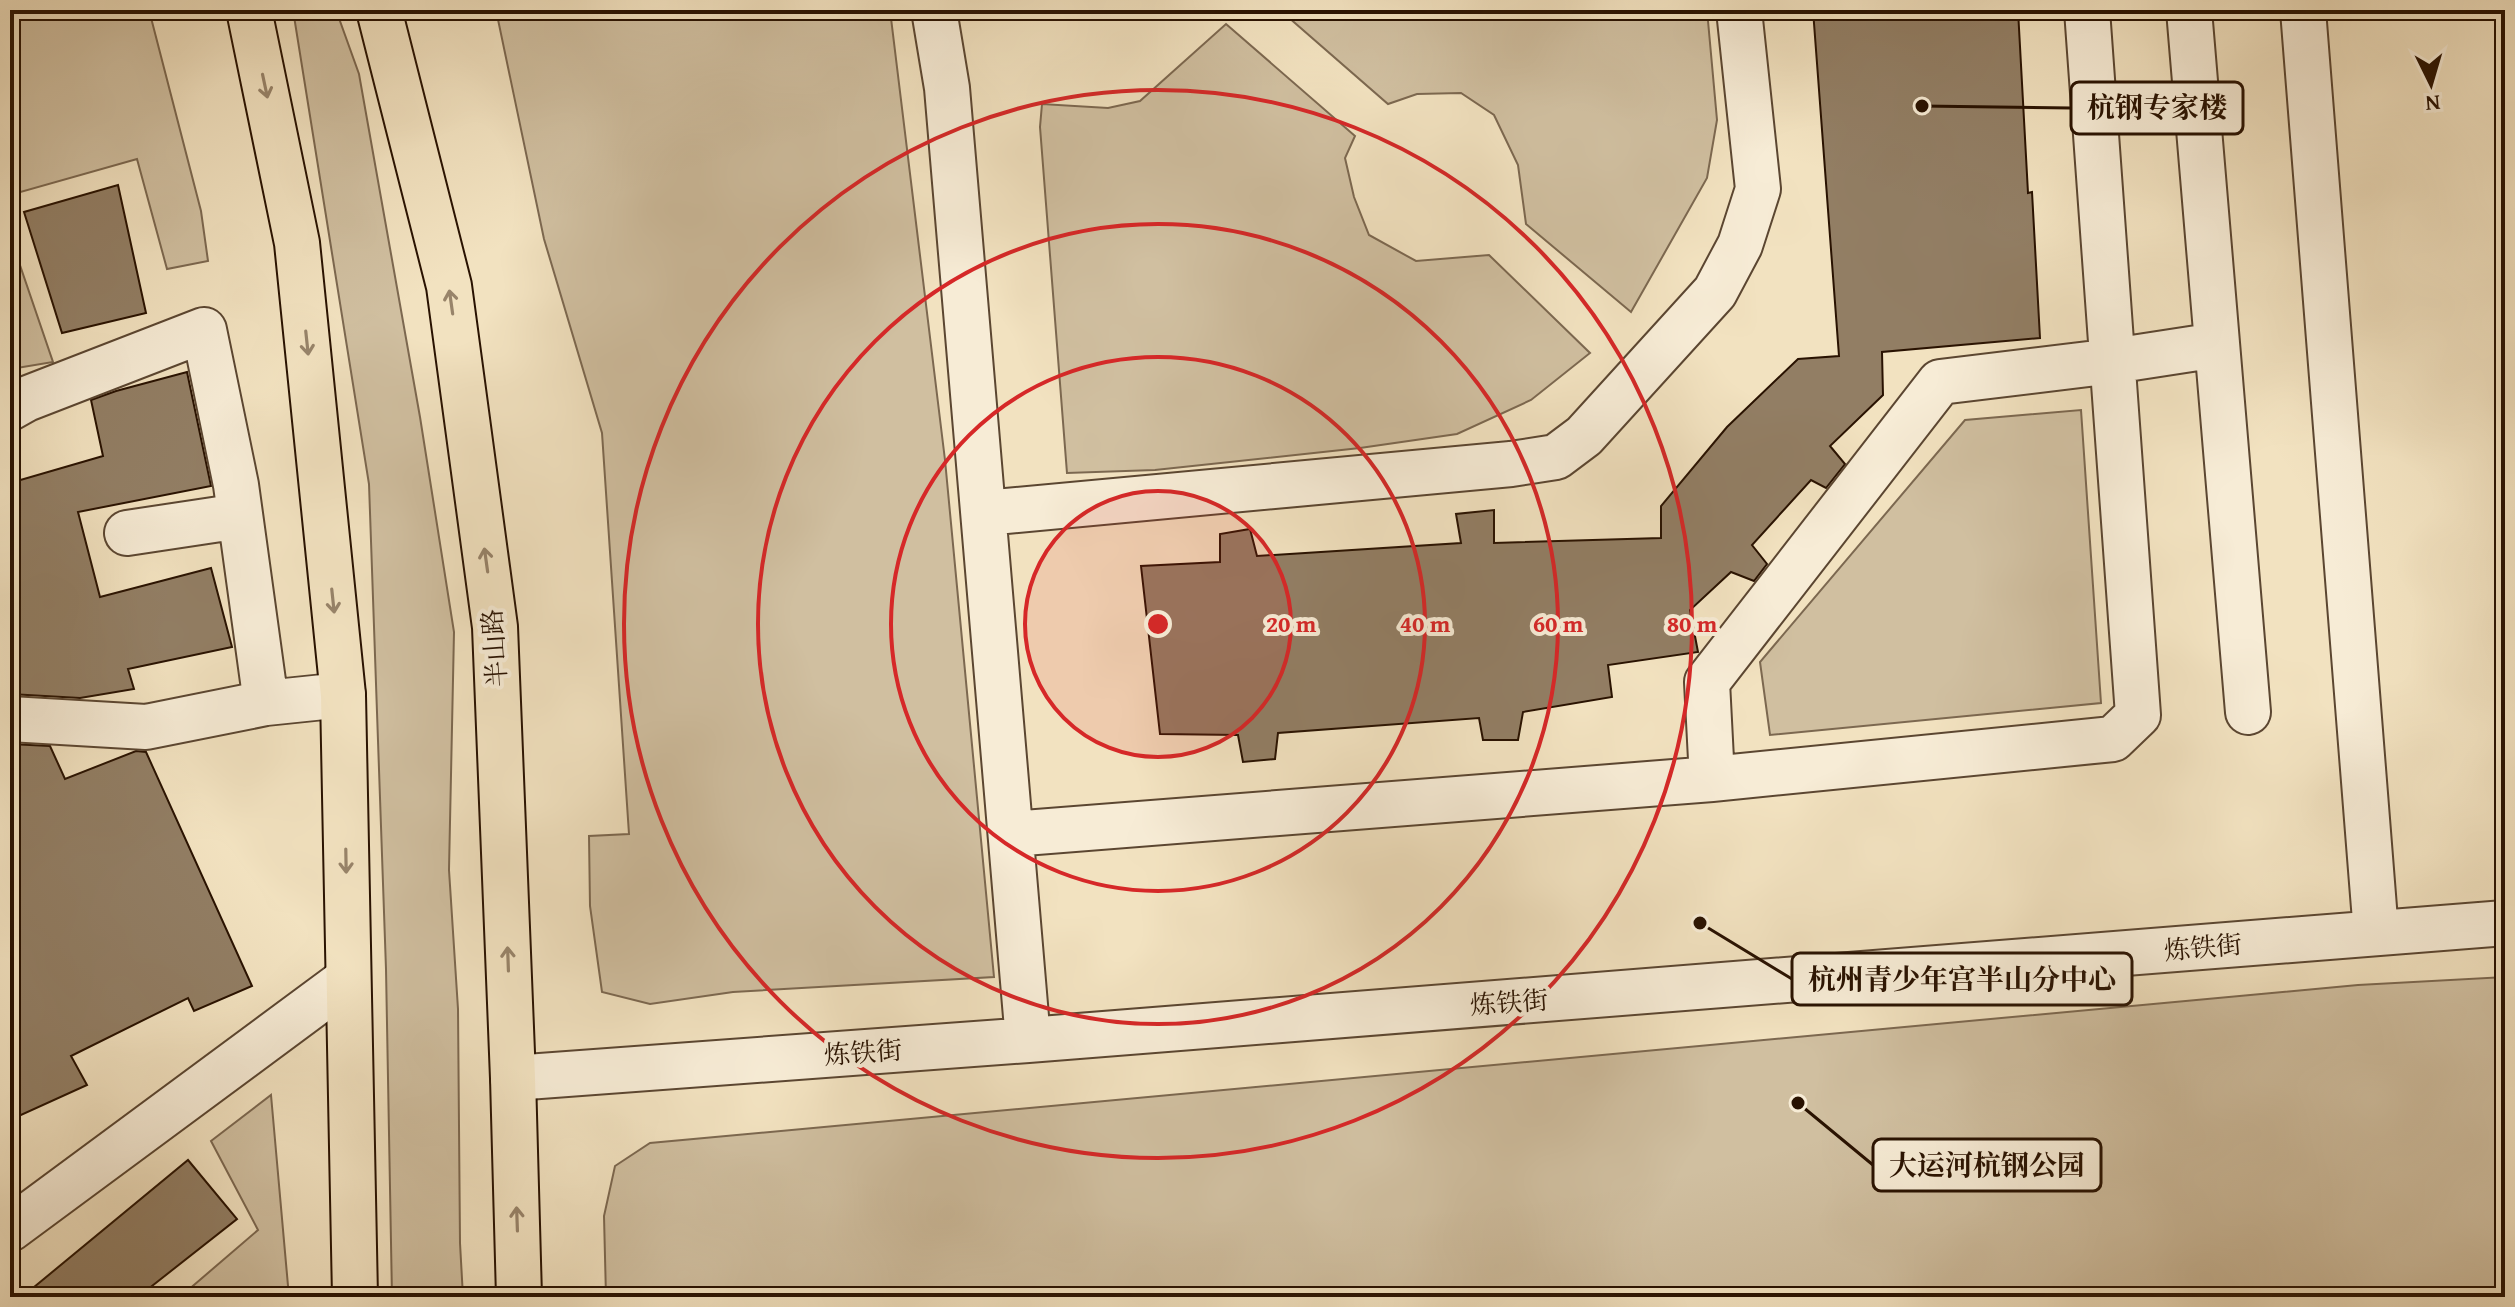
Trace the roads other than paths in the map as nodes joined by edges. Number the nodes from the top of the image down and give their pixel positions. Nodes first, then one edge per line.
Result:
1 (249, 10) edge
2 (379, 10) edge
3 (934, 10) edge
4 (1739, 10) edge
5 (2087, 10) edge
6 (2189, 10) edge
7 (2303, 10) edge
8 (2217, 345) junction
9 (2113, 361) junction
10 (10, 408) edge
11 (985, 513) junction
12 (240, 516) junction
13 (127, 533) dead end
14 (343, 695) junction
15 (266, 703) junction
16 (2248, 712) dead end
17 (10, 719) edge
18 (1712, 779) junction
19 (1011, 834) junction
20 (2505, 923) edge
21 (2376, 933) junction
22 (348, 979) junction
23 (1028, 1040) junction
24 (513, 1078) junction
25 (10, 1229) edge
26 (355, 1297) edge
27 (519, 1297) edge

1 -> 14 main road
24 -> 2 main road, 半山路
3 - 11 street
4 - 11 street
5 - 9 street
6 - 8 street
7 - 21 street
8 - 9 street
8 - 16 street
9 - 18 street
9 - 18 street
10 - 12 street
11 - 19 street
12 - 13 street
12 - 15 street
14 - 15 street
14 -> 22 main road
15 - 17 street
18 - 19 street
19 - 23 street
20 - 21 street, 炼铁街
21 - 23 street, 炼铁街
22 - 25 street
22 - 26 main road
23 - 24 street, 炼铁街
27 -> 24 main road, 半山路

